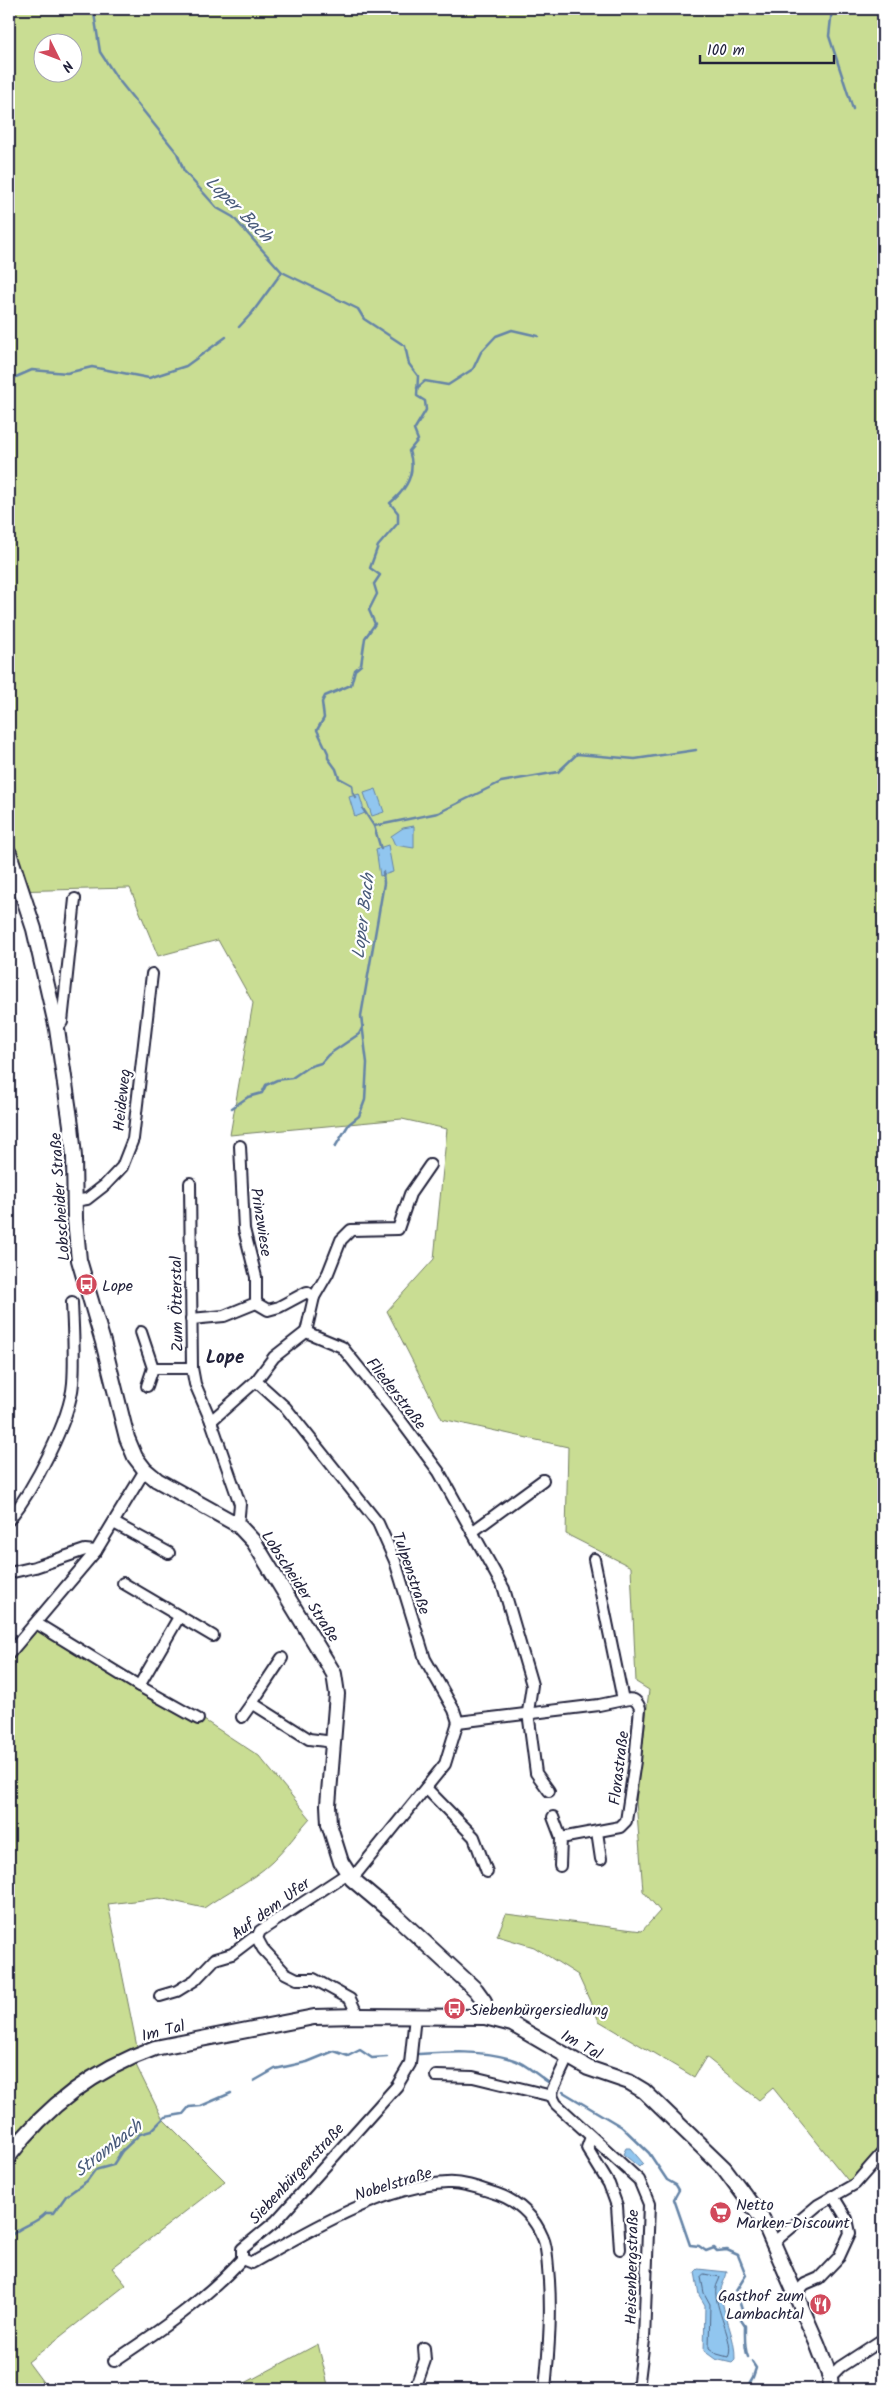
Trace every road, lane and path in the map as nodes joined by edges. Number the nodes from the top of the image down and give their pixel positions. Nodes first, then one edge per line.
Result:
1 (9, 853) edge
2 (75, 899) dead end
3 (152, 974) dead end
4 (57, 1029) junction
5 (240, 1146) dead end
6 (430, 1165) dead end
7 (190, 1183) dead end
8 (74, 1201) junction
9 (314, 1297) junction
10 (72, 1302) dead end
11 (256, 1303) junction
12 (191, 1319) junction
13 (141, 1332) dead end
14 (306, 1332) junction
15 (153, 1368) junction
16 (192, 1368) junction
17 (256, 1381) junction
18 (147, 1386) dead end
19 (211, 1421) junction
20 (145, 1470) junction
21 (543, 1480) dead end
22 (9, 1520) edge
23 (114, 1522) junction
24 (238, 1525) junction
25 (472, 1532) junction
26 (96, 1551) junction
27 (169, 1553) dead end
28 (594, 1559) dead end
29 (9, 1573) edge
30 (123, 1583) dead end
31 (179, 1617) junction
32 (36, 1623) junction
33 (213, 1636) dead end
34 (9, 1654) edge
35 (282, 1658) dead end
36 (139, 1686) junction
37 (623, 1700) junction
38 (252, 1703) junction
39 (528, 1712) junction
40 (242, 1718) dead end
41 (198, 1719) dead end
42 (458, 1722) junction
43 (334, 1742) junction
44 (426, 1788) junction
45 (549, 1791) dead end
46 (553, 1817) dead end
47 (597, 1832) junction
48 (561, 1838) junction
49 (601, 1859) dead end
50 (560, 1866) dead end
51 (487, 1872) dead end
52 (350, 1876) junction
53 (257, 1938) junction
54 (160, 1996) dead end
55 (358, 2016) junction
56 (415, 2016) junction
57 (484, 2017) junction
58 (568, 2056) junction
59 (436, 2076) dead end
60 (552, 2096) junction
61 (591, 2137) junction
62 (883, 2152) edge
63 (9, 2156) edge
64 (833, 2196) junction
65 (773, 2243) junction
66 (620, 2249) dead end
67 (242, 2259) junction
68 (795, 2294) junction
69 (883, 2339) edge
70 (424, 2348) dead end
71 (114, 2361) dead end
72 (831, 2383) edge
73 (415, 2389) edge
74 (545, 2389) edge
75 (638, 2389) edge

1 - 4 street, Lobscheider Straße
2 - 4 street, Lobscheider Straße
3 - 8 street, Heideweg
4 - 8 street, Lobscheider Straße
5 - 11 street, Prinzwiese
6 - 9 street
7 - 12 street, Zum Ötterstal
8 - 20 street, Lobscheider Straße
9 - 11 street
9 - 14 street
10 - 22 street
11 - 12 street
12 - 16 street, Zum Ötterstal
13 - 15 street
14 - 17 street
14 - 25 street, Fliederstraße
15 - 16 street
15 - 18 street
16 - 19 street, Zum Ötterstal
17 - 19 street
17 - 42 street, Tulpenstraße
19 - 24 street
20 - 23 street
20 - 24 street, Lobscheider Straße
21 - 25 street
23 - 26 street
23 - 27 street
24 - 43 street, Lobscheider Straße
25 - 39 street, Fliederstraße
26 - 29 street
26 - 32 street
28 - 37 street
30 - 31 street
31 - 33 street
31 - 36 street
32 - 34 street
32 - 36 street
35 - 38 street
36 - 41 street
37 - 39 street
37 - 47 street, Florastraße
38 - 40 street
38 - 43 street
39 - 42 street
39 - 45 street
42 - 44 street
43 - 52 street, Lobscheider Straße
44 - 51 street
44 - 52 street
46 - 48 street
47 - 48 street, Florastraße
47 - 49 street
48 - 50 street
52 - 53 street, Auf dem Ufer
52 - 57 street, Lobscheider Straße
53 - 54 street, Auf dem Ufer
53 - 55 street
55 - 56 street, Im Tal
55 - 63 street, Im Tal
56 - 57 street, Im Tal
56 - 67 street, Siebenbürgenstraße
57 - 58 street, Im Tal
58 - 60 street
58 - 65 street, Im Tal
59 - 60 street
60 - 61 street, Heisenbergstraße
61 - 66 street, Heisenbergstraße
61 - 75 street, Heisenbergstraße
62 - 64 street
64 - 65 street
64 - 68 street
65 - 68 street, Im Tal
67 - 71 street, Siebenbürgenstraße
67 - 74 street, Nobelstraße
68 - 72 street, Im Tal
69 - 72 street
70 - 73 street

